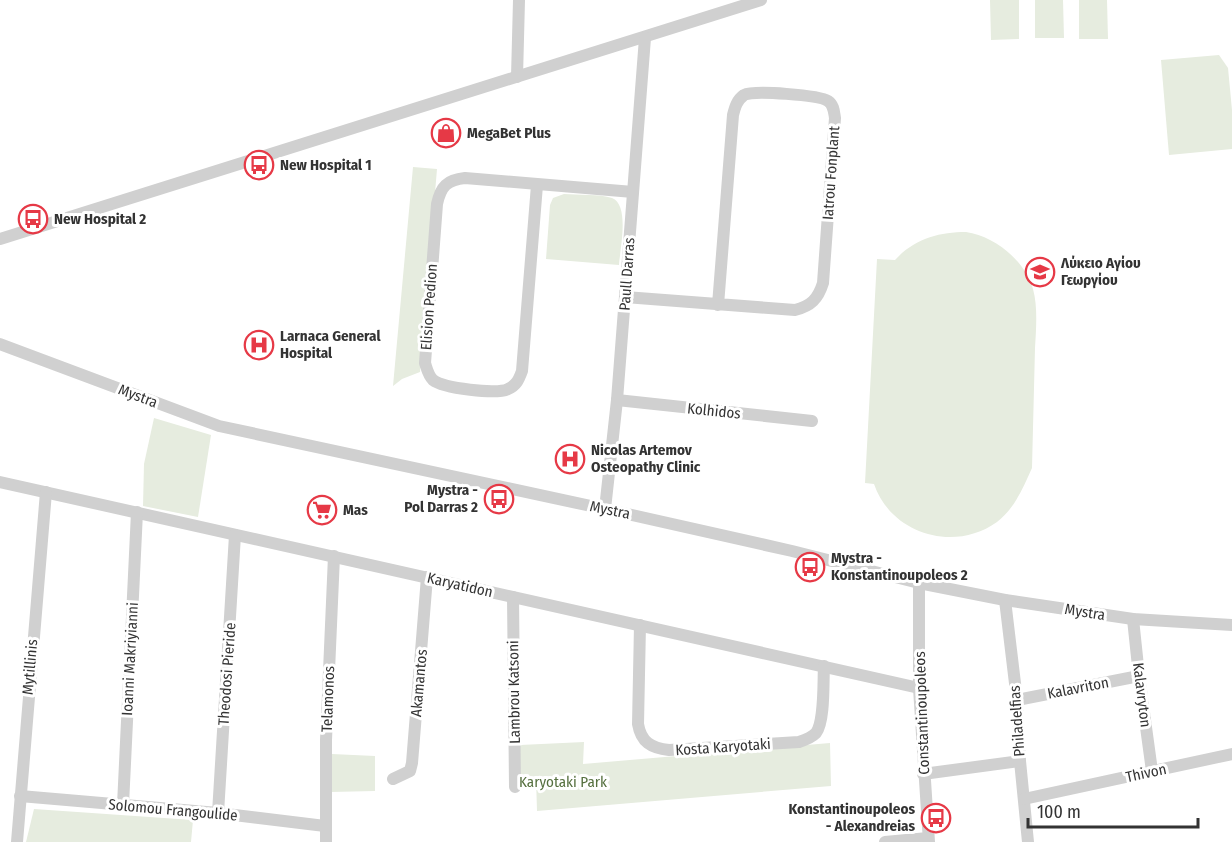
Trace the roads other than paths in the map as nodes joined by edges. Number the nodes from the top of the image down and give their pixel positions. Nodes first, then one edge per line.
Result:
1 (519, 0) edge
2 (761, 0) edge
3 (645, 38) junction
4 (517, 77) junction
5 (537, 185) junction
6 (633, 192) junction
7 (0, 239) edge
8 (625, 297) junction
9 (718, 305) junction
10 (0, 344) edge
11 (617, 400) junction
12 (812, 420) dead end
13 (0, 482) edge
14 (46, 492) junction
15 (605, 509) junction
16 (137, 512) junction
17 (235, 534) junction
18 (334, 556) junction
19 (427, 577) junction
20 (919, 583) junction
21 (513, 597) junction
22 (1005, 600) junction
23 (1133, 619) junction
24 (640, 625) junction
25 (1232, 625) edge
26 (824, 666) junction
27 (1139, 676) junction
28 (919, 688) junction
29 (1017, 700) junction
30 (1232, 754) edge
31 (1020, 761) junction
32 (1152, 771) junction
33 (923, 774) junction
34 (393, 779) dead end
35 (515, 787) dead end
36 (20, 796) junction
37 (1024, 799) junction
38 (123, 805) junction
39 (218, 813) junction
40 (325, 826) junction
41 (929, 840) edge
42 (17, 842) edge
43 (326, 842) edge
44 (885, 842) edge
45 (1028, 842) edge

1 - 4 street
2 - 3 street
3 - 4 street
3 - 6 street, Paull Darras
4 - 7 street
5 - 5 street, Elision Pedion
5 - 6 street, Elision Pedion
6 - 8 street, Paull Darras
8 - 9 street, Iatrou Fonplant
8 - 11 street, Paull Darras
9 - 9 street, Iatrou Fonplant
10 - 15 street, Mystra
11 - 12 street, Kolhidos
11 - 15 street, Paull Darras
13 - 14 street, Karyatidon
14 - 16 street, Karyatidon
14 - 36 street, Mytillinis
15 - 20 street, Mystra
16 - 17 street, Karyatidon
16 - 38 street, Ioanni Makriyianni
17 - 18 street, Karyatidon
17 - 39 street, Theodosi Pieride
18 - 19 street, Karyatidon
18 - 40 street, Telamonos
19 - 21 street, Karyatidon
19 - 34 street, Akamantos
20 - 22 street, Mystra
20 - 28 street, Constantinoupoleos
21 - 24 street, Karyatidon
21 - 35 street, Lambrou Katsoni
22 - 23 street, Mystra
22 - 29 street, Philadelfias
23 - 25 street, Mystra
23 - 27 street, Kalavryton
24 - 26 street, Karyatidon
24 - 26 street, Kosta Karyotaki
26 - 28 street, Karyatidon
27 - 29 street, Kalavriton
27 - 32 street, Kalavryton
28 - 33 street, Constantinoupoleos
29 - 31 street, Philadelfias
30 - 32 street, Thivon
31 - 33 street
31 - 37 street, Philadelfias
32 - 37 street, Thivon
33 - 41 street, Constantinoupoleos
36 - 38 street, Solomou Frangoulide
36 - 42 street, Mytillinis
37 - 45 street, Philadelfias
38 - 39 street, Solomou Frangoulide
39 - 40 street, Solomou Frangoulide
40 - 43 street, Telamonos
41 - 44 street

